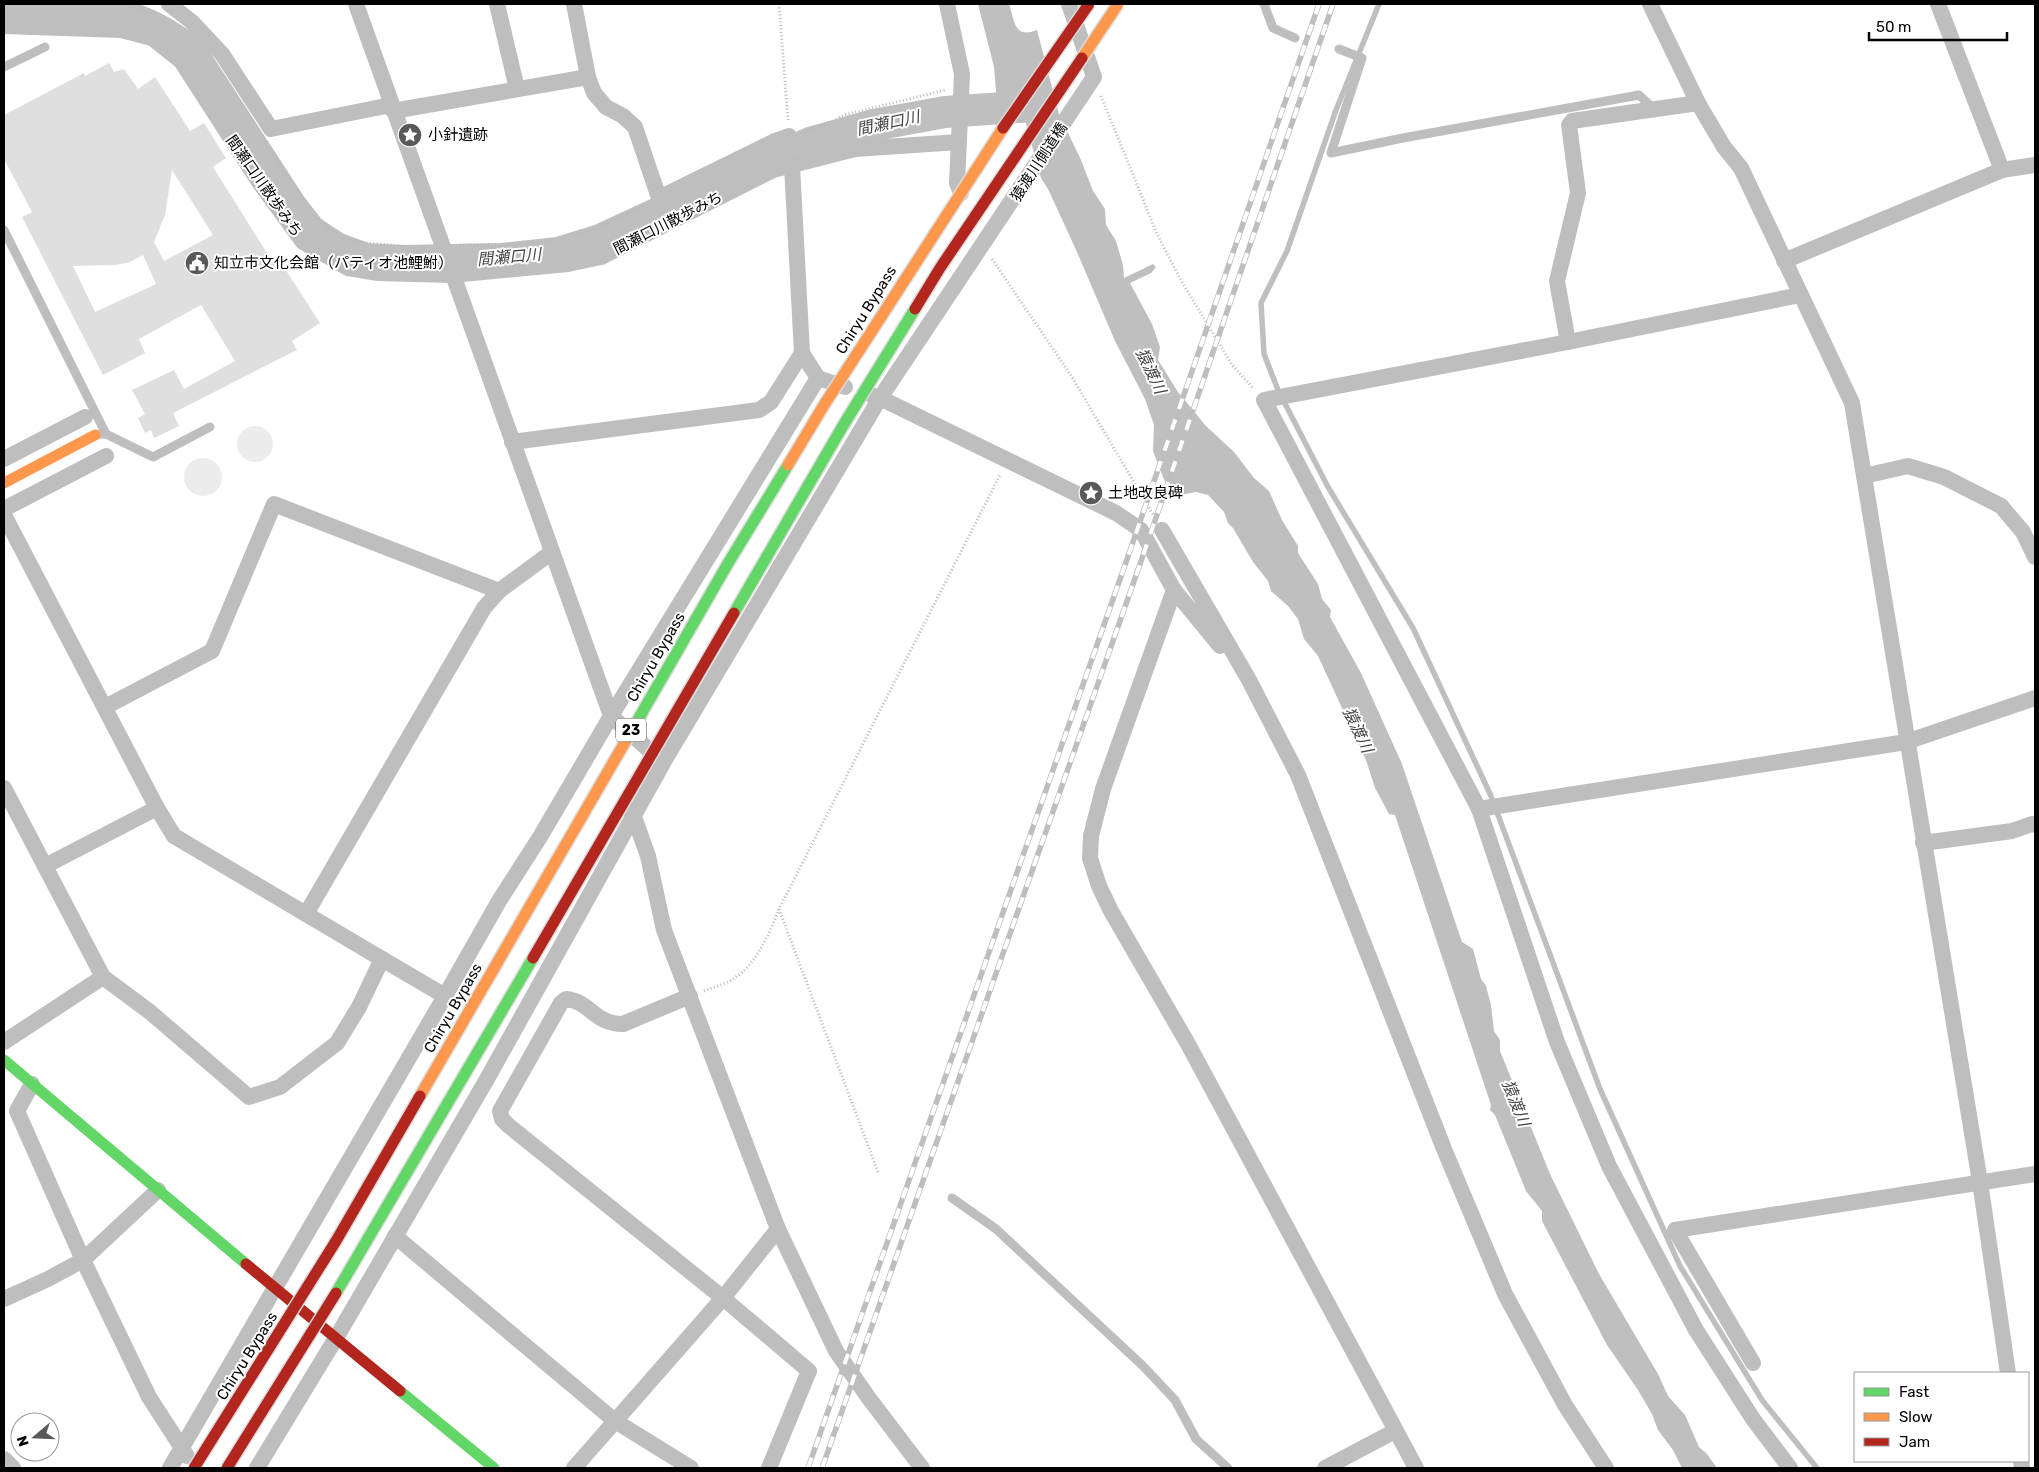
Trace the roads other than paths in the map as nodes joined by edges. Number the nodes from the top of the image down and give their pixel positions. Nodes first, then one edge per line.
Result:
1 (356, 4) edge
2 (498, 4) edge
3 (574, 4) edge
4 (947, 4) edge
5 (1068, 4) edge
6 (1088, 4) edge
7 (1118, 4) edge
8 (1264, 4) edge
9 (1650, 4) edge
10 (1938, 4) edge
11 (163, 9) edge
12 (4, 26) edge
13 (1295, 38) dead end
14 (44, 47) dead end
15 (1339, 49) dead end
16 (4, 67) edge
17 (588, 77) junction
18 (517, 89) junction
19 (1698, 103) junction
20 (392, 108) junction
21 (1654, 109) junction
22 (789, 136) road end
23 (959, 142) junction
24 (2035, 165) edge
25 (792, 166) junction
26 (2002, 170) junction
27 (4, 230) edge
28 (983, 246) junction
29 (1784, 260) junction
30 (452, 275) junction
31 (1800, 295) junction
32 (1568, 342) junction
33 (802, 354) junction
34 (818, 378) junction
35 (880, 398) junction
36 (85, 417) dead end
37 (210, 427) dead end
38 (100, 434) junction
39 (512, 442) junction
40 (106, 456) dead end
41 (4, 459) edge
42 (1864, 476) junction
43 (4, 483) edge
44 (4, 509) edge
45 (4, 515) edge
46 (1162, 530) road end
47 (552, 552) junction
48 (2035, 557) edge
49 (1174, 590) junction
50 (499, 592) junction
51 (1249, 680) junction
52 (2035, 698) edge
53 (105, 707) junction
54 (611, 716) junction
55 (1906, 742) junction
56 (663, 762) junction
57 (583, 766) junction
58 (4, 788) edge
59 (157, 808) junction
60 (1479, 808) junction
61 (633, 814) junction
62 (2035, 825) edge
63 (1923, 843) junction
64 (45, 866) junction
65 (306, 914) junction
66 (382, 959) junction
67 (103, 977) junction
68 (445, 996) junction
69 (690, 996) junction
70 (4, 1042) edge
71 (4, 1060) edge
72 (32, 1084) junction
73 (2035, 1174) edge
74 (1980, 1182) junction
75 (158, 1190) junction
76 (952, 1198) dead end
77 (778, 1229) junction
78 (395, 1236) junction
79 (83, 1260) junction
80 (274, 1288) junction
81 (723, 1298) junction
82 (4, 1299) edge
83 (336, 1338) junction
84 (1753, 1363) dead end
85 (2008, 1372) edge
86 (615, 1420) junction
87 (1395, 1432) junction
88 (182, 1448) junction
89 (4, 1460) edge
90 (13, 1468) edge
91 (170, 1468) edge
92 (195, 1468) edge
93 (227, 1468) edge
94 (257, 1468) edge
95 (494, 1468) edge
96 (574, 1468) edge
97 (691, 1468) edge
98 (769, 1468) edge
99 (922, 1468) edge
100 (1228, 1468) edge
101 (1325, 1468) edge
102 (1416, 1468) edge
103 (1606, 1468) edge
104 (1790, 1468) edge

1 - 20 street
2 - 18 street
3 - 17 street
4 - 23 street
5 - 28 street, 猿渡川側道橋
6 - 92 main road, Chiryu Bypass / 23, bridge
7 - 93 main road, 23, bridge
8 - 13 lane
9 - 19 street
10 - 26 street
11 - 20 street
12 - 30 street, 間瀬口川散歩みち
14 - 16 lane
15 - 21 lane
17 - 18 street
17 - 22 street
18 - 20 street
19 - 21 street
19 - 29 street
20 - 30 street
21 - 32 street
23 - 25 street, 間瀬口川散歩みち
23 - 28 street
24 - 26 street
25 - 30 street, 間瀬口川散歩みち
25 - 33 street
26 - 29 street
27 - 38 lane
28 - 35 street, 猿渡川側道橋
29 - 31 street
30 - 39 street
31 - 32 street
31 - 42 street
32 - 60 street
33 - 34 street
33 - 39 street
34 - 35 street
34 - 54 street
35 - 49 street
35 - 56 street, 猿渡川側道橋
36 - 41 street
37 - 38 lane
38 - 43 main road
39 - 47 street
40 - 44 street
42 - 48 street
42 - 55 street
45 - 53 street
46 - 51 street
47 - 50 street
47 - 54 street
49 - 51 street
49 - 87 street
50 - 53 street
50 - 65 street
51 - 103 street
52 - 55 street
53 - 59 street
54 - 56 street
54 - 57 street
55 - 60 street
55 - 63 street
56 - 61 street, 猿渡川側道橋
57 - 61 street
57 - 68 street
58 - 64 street
59 - 64 street
59 - 65 street
60 - 104 street
61 - 69 street
61 - 78 street, 猿渡川側道橋
62 - 63 street
63 - 74 street
64 - 67 street
65 - 66 street
66 - 67 street
66 - 68 street
67 - 70 street
68 - 80 street
69 - 77 street
69 - 81 street
71 - 72 main road
72 - 75 main road
72 - 79 street
73 - 74 street
74 - 84 street
74 - 85 street
75 - 79 street
75 - 80 main road
76 - 100 lane
77 - 81 street
77 - 99 street
78 - 83 street, 猿渡川側道橋
78 - 86 street
79 - 82 street
79 - 88 street
80 - 83 main road
80 - 88 street
81 - 86 street
81 - 98 street
83 - 94 street, 猿渡川側道橋
83 - 95 main road
86 - 96 street
86 - 97 street
87 - 101 street
87 - 102 street
88 - 91 street
88 - 92 street
89 - 90 street

